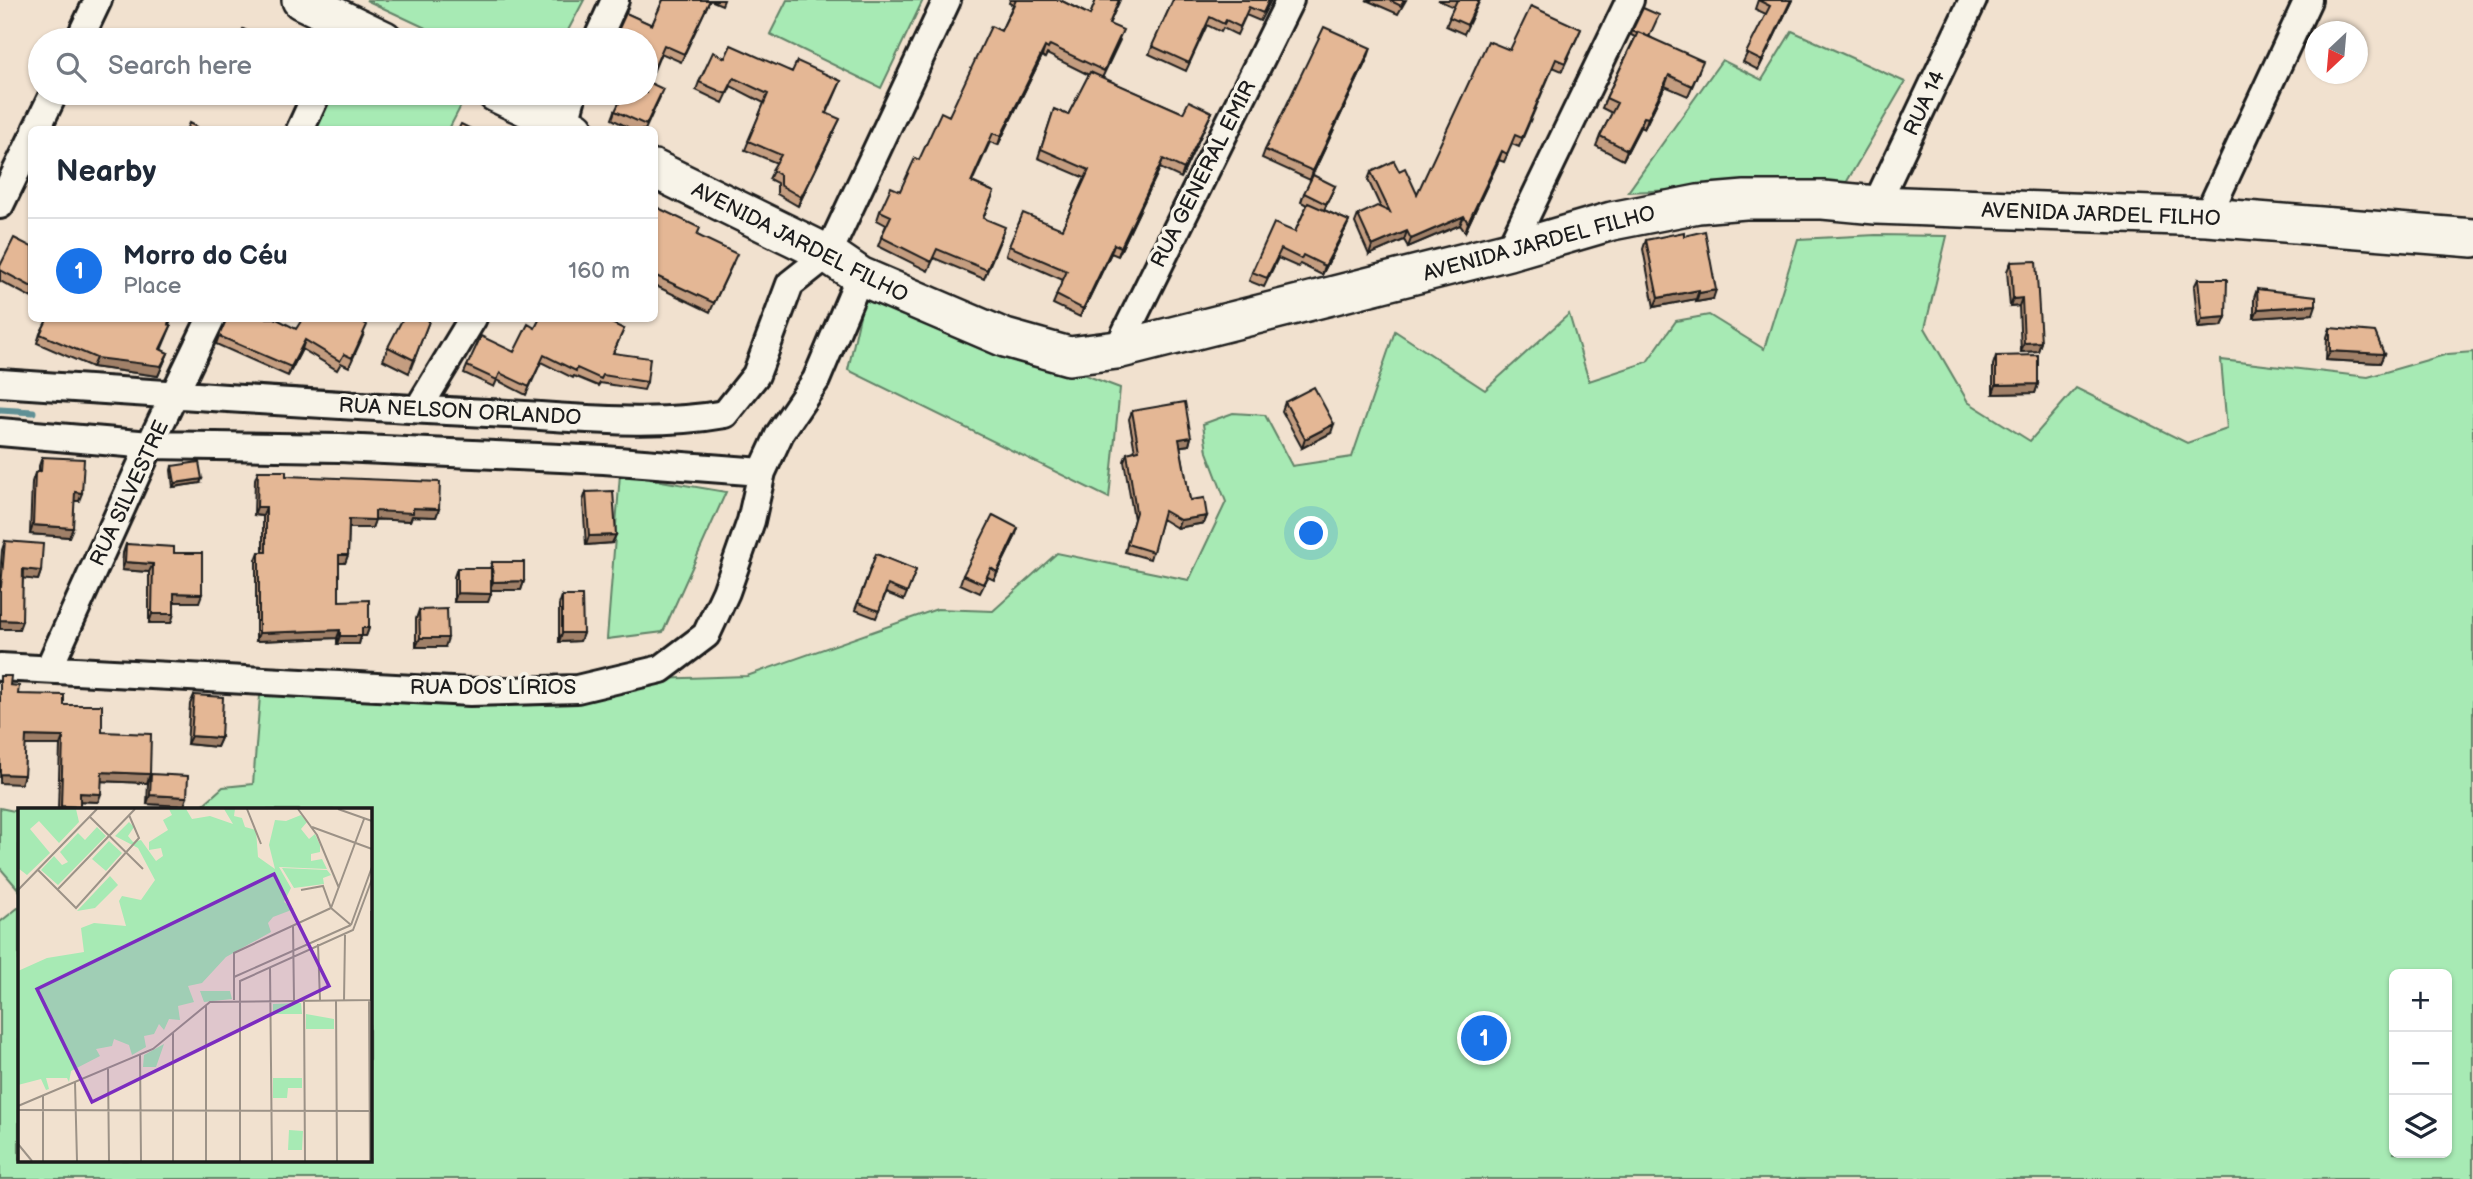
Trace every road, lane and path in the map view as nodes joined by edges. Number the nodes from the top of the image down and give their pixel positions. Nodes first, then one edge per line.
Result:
1 (98, 0) edge
2 (301, 0) edge
3 (615, 0) edge
4 (947, 0) edge
5 (1290, 0) edge
6 (1630, 0) edge
7 (1973, 0) edge
8 (2308, 0) edge
9 (85, 28) edge
10 (340, 28) edge
11 (602, 28) edge
12 (48, 105) edge
13 (311, 105) edge
14 (530, 105) edge
15 (569, 119) edge
16 (38, 126) edge
17 (302, 126) edge
18 (28, 147) edge
19 (658, 171) edge
20 (0, 205) edge
21 (1875, 205) junction
22 (2207, 217) junction
23 (2473, 238) edge
24 (1509, 251) junction
25 (828, 254) junction
26 (860, 276) junction
27 (209, 322) edge
28 (471, 322) edge
29 (1117, 350) junction
30 (0, 383) edge
31 (176, 395) junction
32 (418, 409) junction
33 (0, 432) edge
34 (150, 445) junction
35 (762, 472) junction
36 (0, 667) edge
37 (49, 668) junction

1 - 9 street
2 - 10 main road
3 - 11 street
4 - 25 street
5 - 29 street, RUA GENERAL EMIR
6 - 24 street
7 - 21 street, RUA 14
8 - 22 street
12 - 16 street
13 - 17 street
14 - 15 main road
18 - 20 street
19 - 25 main road, AVENIDA JARDEL FILHO
21 - 22 main road, AVENIDA JARDEL FILHO
21 - 24 main road, AVENIDA JARDEL FILHO
22 - 23 main road, AVENIDA JARDEL FILHO
24 - 29 main road, AVENIDA JARDEL FILHO
25 - 26 main road, AVENIDA JARDEL FILHO
25 - 32 street, RUA NELSON ORLANDO
26 - 29 main road, AVENIDA JARDEL FILHO
26 - 35 street, RUA DOS LÍRIOS
27 - 31 street, RUA SILVESTRE
28 - 32 street
30 - 31 street, RUA NELSON ORLANDO
31 - 32 street, RUA NELSON ORLANDO
31 - 34 street, RUA SILVESTRE
33 - 34 street, RUA NELSON ORLANDO
34 - 35 street, RUA NELSON ORLANDO
34 - 37 street, RUA SILVESTRE
35 - 37 street, RUA DOS LÍRIOS
36 - 37 street, RUA DOS LÍRIOS

